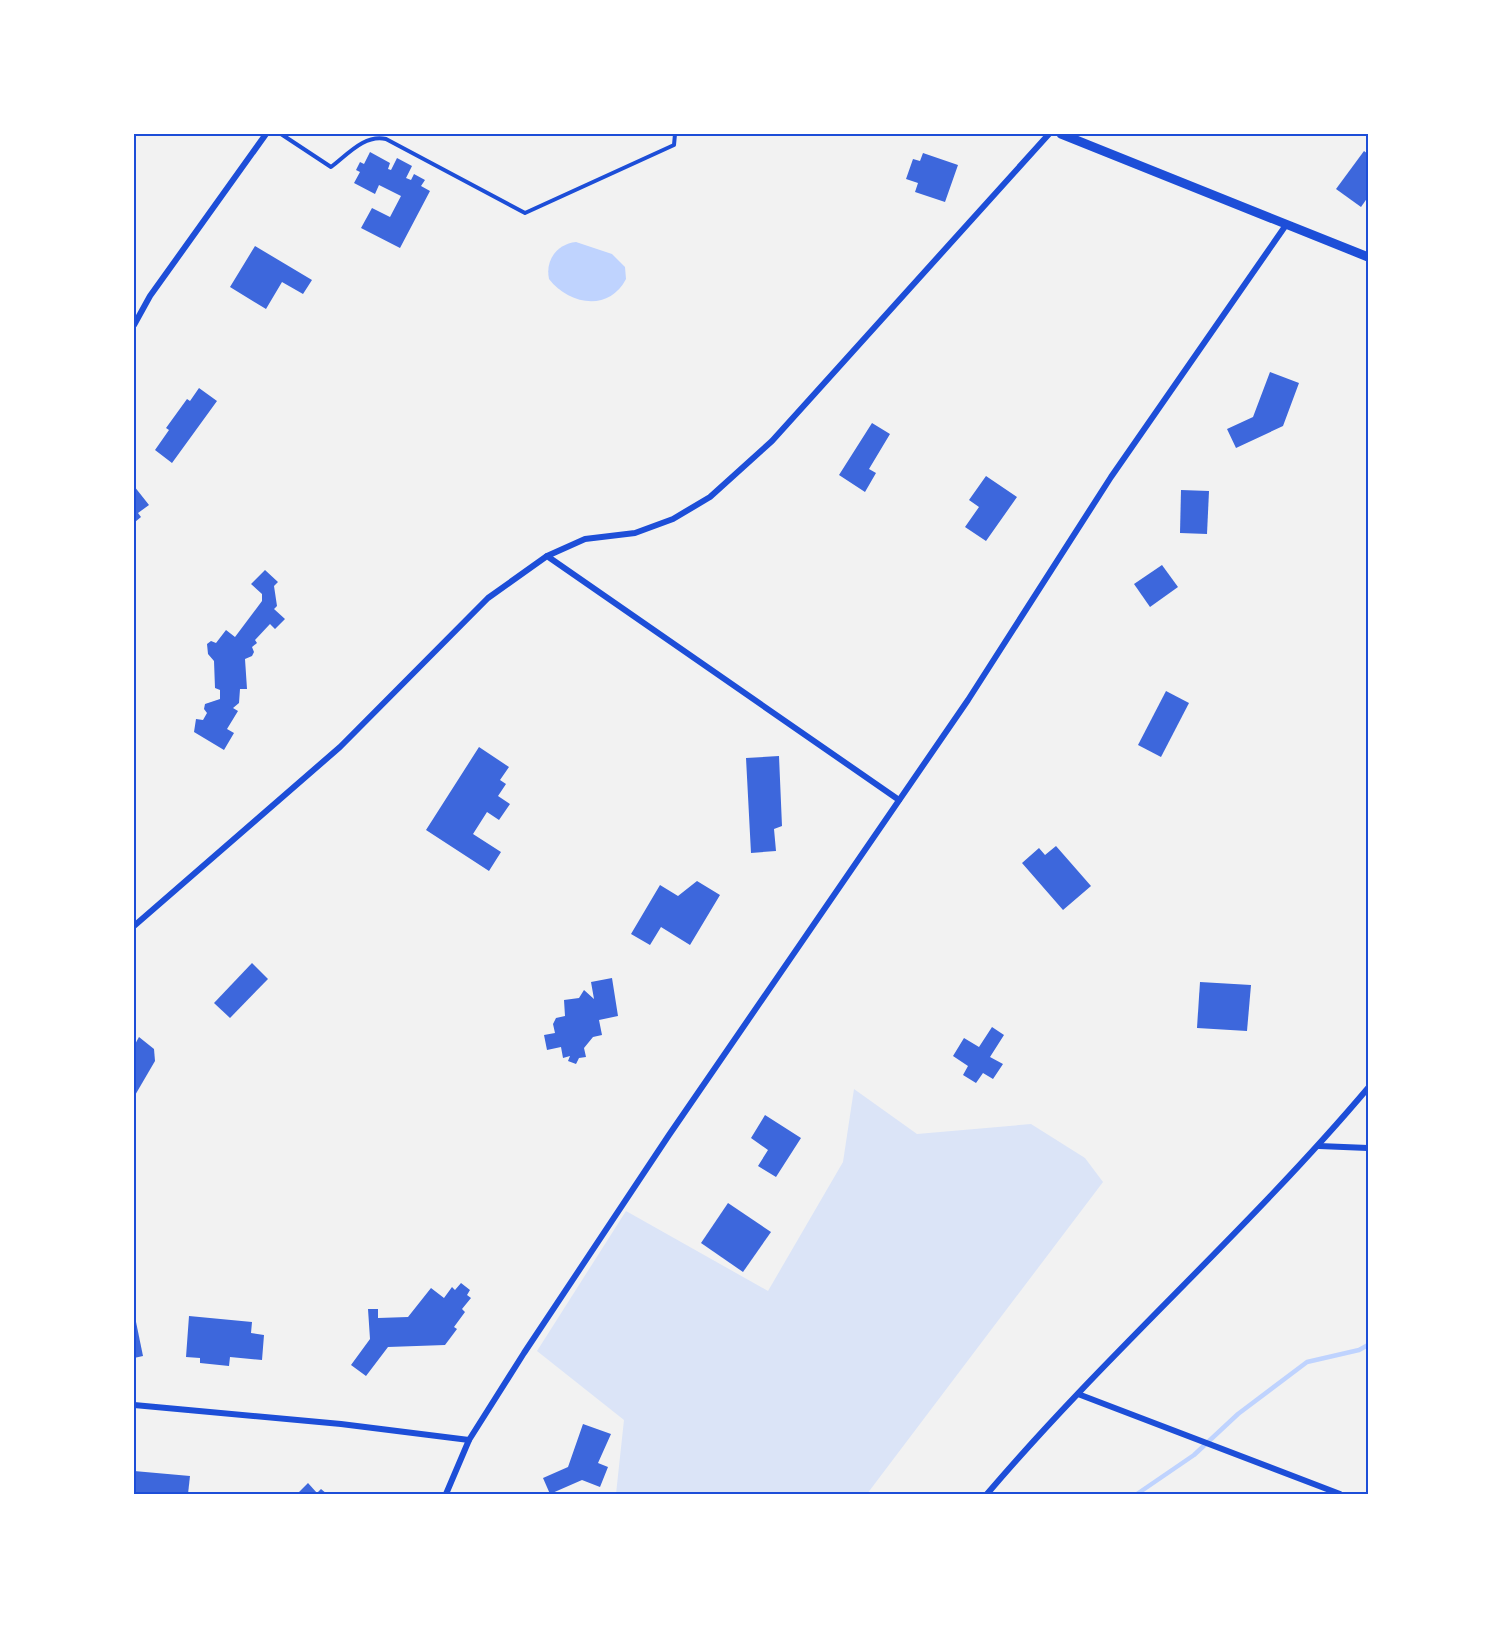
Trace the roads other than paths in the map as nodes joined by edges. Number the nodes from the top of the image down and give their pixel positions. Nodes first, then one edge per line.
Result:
1 (266, 134) edge
2 (281, 134) edge
3 (675, 134) edge
4 (1049, 134) edge
5 (1061, 134) edge
6 (1286, 225) junction
7 (1368, 257) edge
8 (134, 325) edge
9 (547, 556) junction
10 (899, 800) junction
11 (134, 926) edge
12 (1368, 1088) edge
13 (1319, 1146) junction
14 (1368, 1148) edge
15 (1078, 1394) junction
16 (134, 1405) edge
17 (469, 1440) junction
18 (446, 1494) edge
19 (987, 1494) edge
20 (1340, 1494) edge

1 - 8 street
2 - 3 lane
4 - 9 street
5 - 6 street
6 - 7 street
6 - 10 street
9 - 10 street
9 - 11 street
10 - 17 street
12 - 13 street
13 - 14 street
13 - 15 street
15 - 19 street
15 - 20 street
16 - 17 street
17 - 18 street

